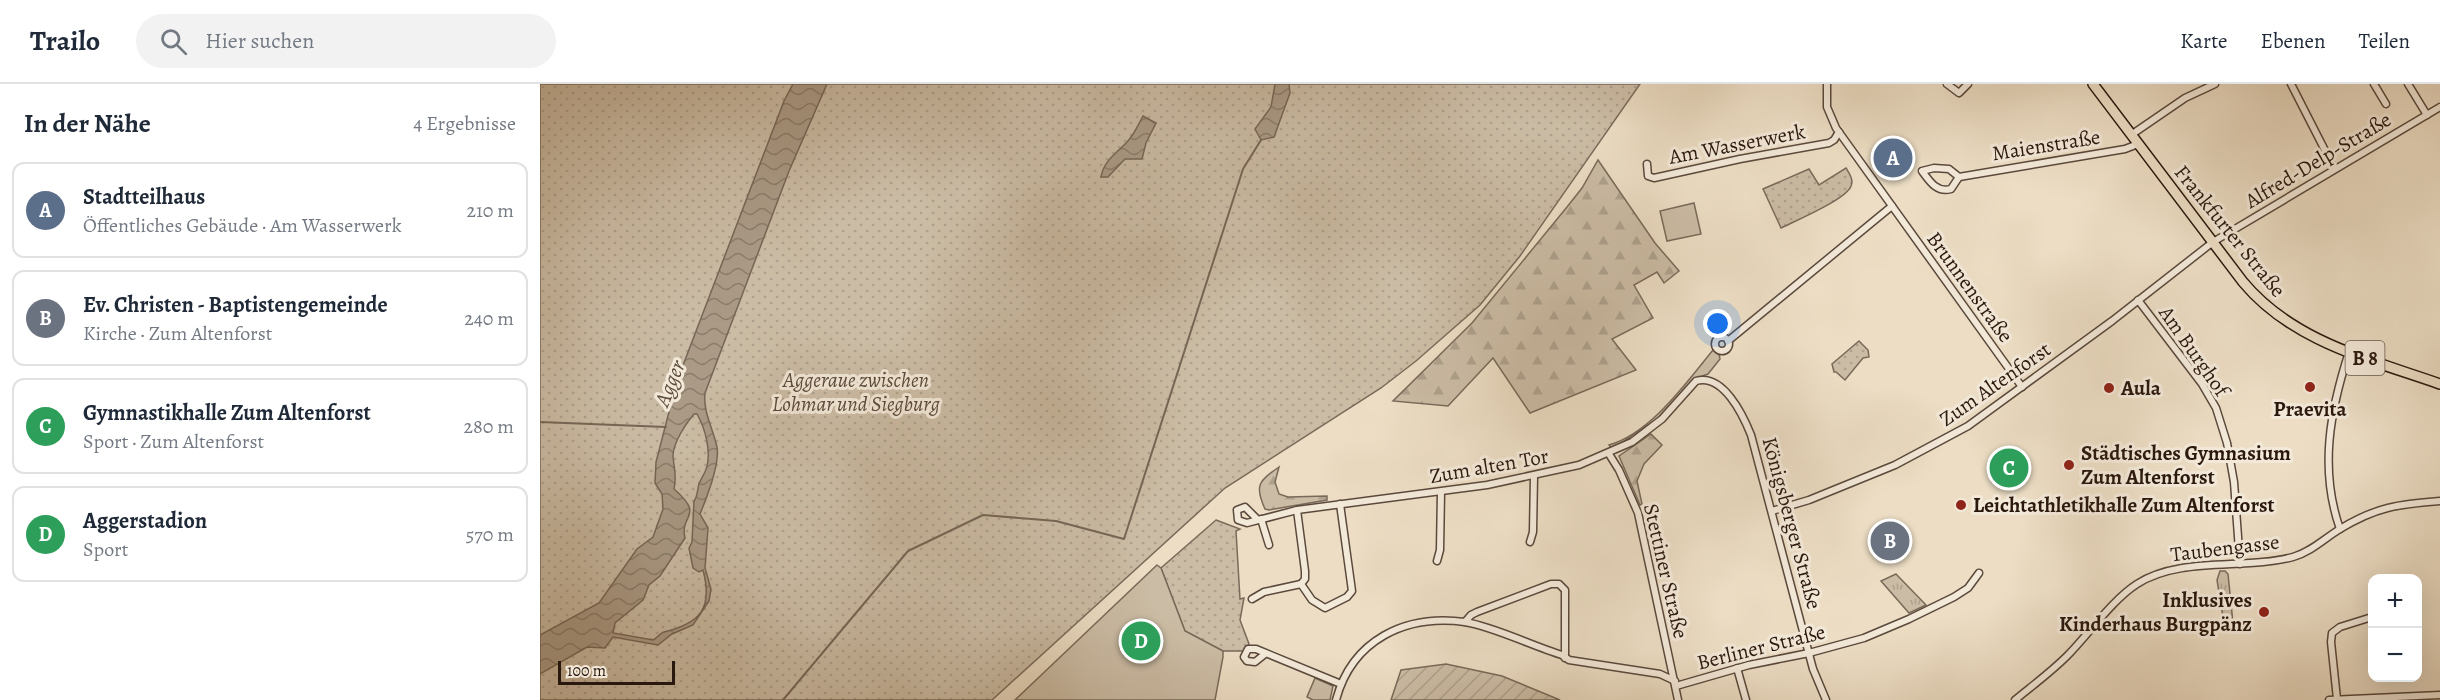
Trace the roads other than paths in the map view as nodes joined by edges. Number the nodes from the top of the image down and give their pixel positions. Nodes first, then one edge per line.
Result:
1 (1827, 84) edge
2 (1947, 84) edge
3 (1968, 84) edge
4 (2093, 84) edge
5 (2216, 84) edge
6 (2290, 84) edge
7 (2374, 84) edge
8 (2408, 84) edge
9 (2386, 104) dead end
10 (2440, 107) edge
11 (2427, 115) junction
12 (1839, 132) junction
13 (2131, 135) junction
14 (2138, 144) junction
15 (1647, 164) dead end
16 (2334, 168) junction
17 (1959, 177) junction
18 (1892, 206) junction
19 (2213, 242) junction
20 (2138, 300) junction
21 (1728, 341) dead end
22 (2349, 352) junction
23 (1696, 381) joint
24 (2440, 384) edge
25 (2022, 387) junction
26 (1609, 454) junction
27 (1534, 476) junction
28 (1441, 492) junction
29 (2440, 501) edge
30 (1340, 504) junction
31 (1297, 510) junction
32 (1772, 511) junction
33 (2340, 529) junction
34 (1530, 542) dead end
35 (1269, 545) dead end
36 (1437, 561) dead end
37 (2240, 564) junction
38 (1979, 573) dead end
39 (1301, 584) junction
40 (1252, 599) dead end
41 (2368, 619) edge
42 (1465, 622) junction
43 (1809, 653) junction
44 (1265, 654) dead end
45 (1565, 658) junction
46 (1737, 668) junction
47 (1675, 683) junction
48 (1341, 684) junction
49 (2440, 695) edge
50 (2337, 699) edge
51 (1336, 700) edge
52 (1678, 700) edge
53 (1746, 700) edge
54 (1826, 700) edge
55 (2015, 700) edge
56 (2329, 700) edge

1 - 12 street, Am Wasserwerk
2 - 3 street
4 - 13 main road, Frankfurter Straße / B 8
5 - 13 street
6 - 16 street
7 - 9 street
8 - 11 street
10 - 11 street, Alfred-Delp-Straße
11 - 16 street, Alfred-Delp-Straße
12 - 15 street, Am Wasserwerk
12 - 18 street, Am Wasserwerk
13 - 14 main road, Frankfurter Straße / B 8
14 - 17 street, Maienstraße
14 - 19 main road, Frankfurter Straße / B 8
16 - 19 street, Alfred-Delp-Straße
17 - 17 street, Maienstraße
18 - 21 street
18 - 25 street, Brunnenstraße
19 - 20 street, Zum Altenforst
19 - 22 main road, Frankfurter Straße / B 8
20 - 25 street, Zum Altenforst
20 - 37 street, Am Burghof
22 - 24 main road, Frankfurter Straße / B 8
22 - 33 street
23 - 26 street, Zum alten Tor
23 - 32 street, Königsberger Straße
25 - 32 street, Zum Altenforst
26 - 27 street, Zum alten Tor
26 - 47 street, Stettiner Straße
27 - 28 street, Zum alten Tor
27 - 34 street
28 - 30 street, Zum alten Tor
28 - 36 street
29 - 33 street, Taubengasse
30 - 31 street, Zum alten Tor
30 - 39 street
31 - 35 street, Zum alten Tor
31 - 39 street
32 - 43 street, Königsberger Straße
33 - 37 street, Taubengasse
37 - 55 street, Taubengasse
38 - 43 street, Berliner Straße
39 - 40 street
41 - 50 street
42 - 45 street
42 - 45 street
42 - 48 street
43 - 46 street, Berliner Straße
43 - 54 street, Königsberger Straße
44 - 48 street
45 - 47 street
46 - 47 street, Berliner Straße
46 - 53 street
47 - 52 street, Stettiner Straße
48 - 51 street
49 - 50 street
50 - 56 street

